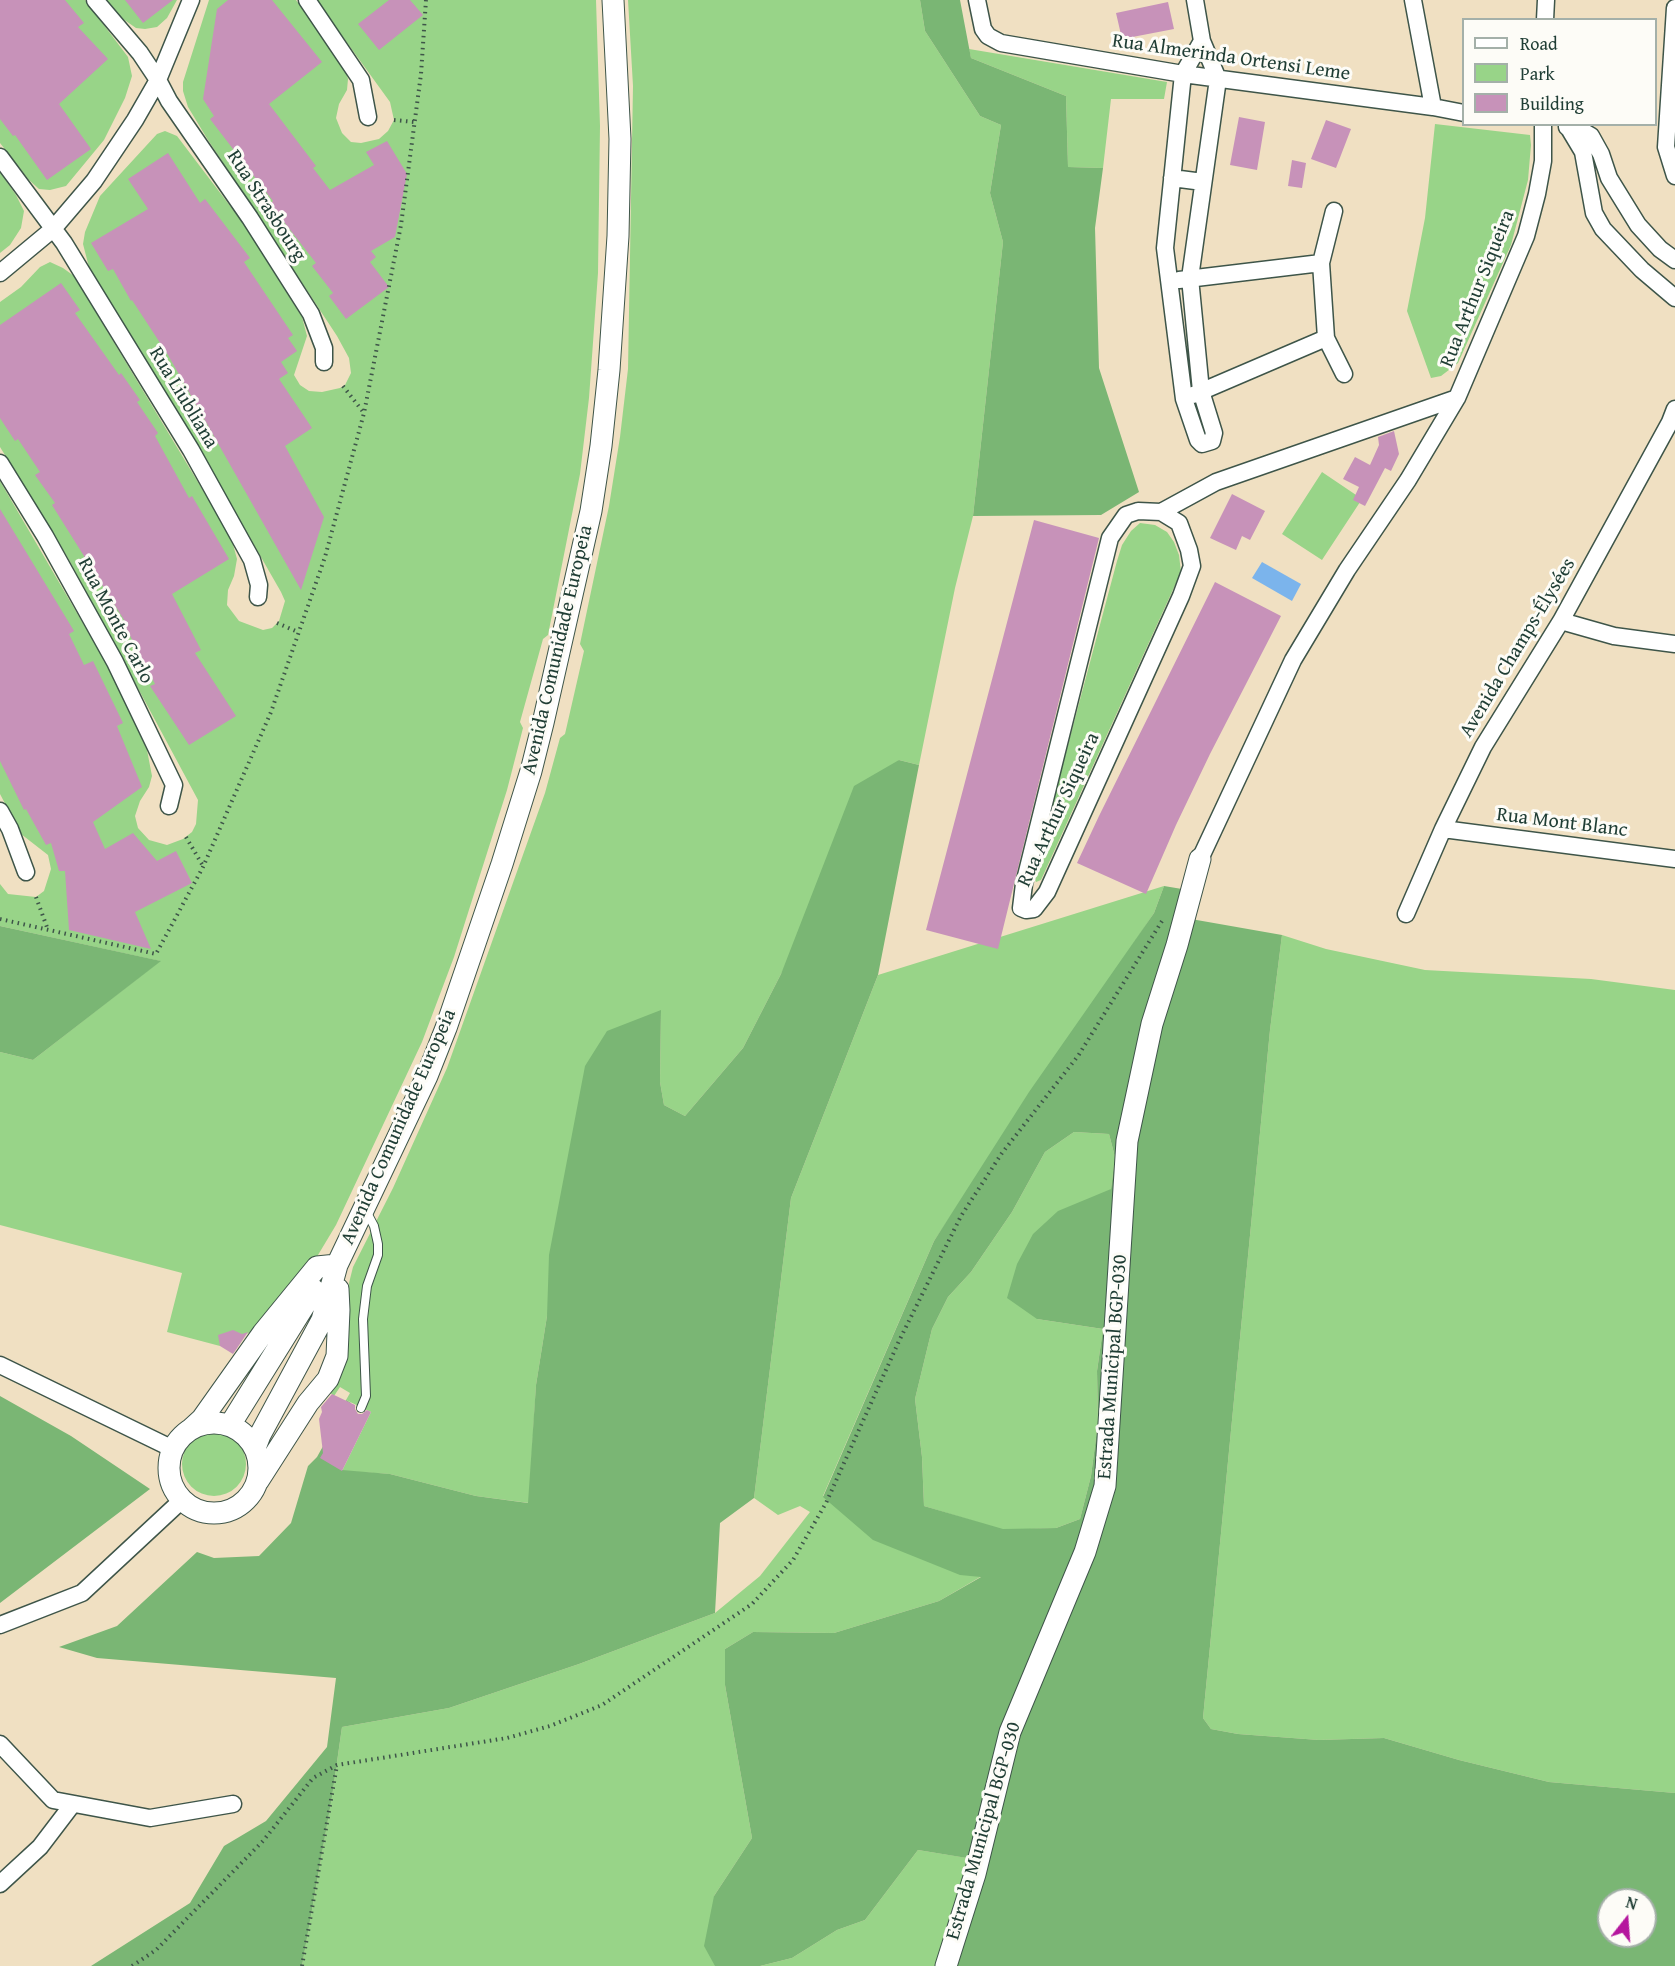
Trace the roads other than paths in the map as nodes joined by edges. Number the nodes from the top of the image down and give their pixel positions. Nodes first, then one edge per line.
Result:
1 (95, 0) edge
2 (191, 0) edge
3 (307, 0) edge
4 (613, 0) edge
5 (977, 0) edge
6 (1195, 0) edge
7 (1413, 0) edge
8 (1546, 0) edge
9 (1675, 8) edge
10 (1675, 16) edge
11 (1545, 18) edge
12 (1202, 41) junction
13 (1183, 74) junction
14 (1218, 79) junction
15 (158, 80) junction
16 (1432, 107) junction
17 (1462, 113) edge
18 (368, 117) dead end
19 (1543, 126) edge
20 (1566, 126) edge
21 (0, 157) edge
22 (1675, 176) edge
23 (1173, 178) junction
24 (1203, 182) junction
25 (1334, 212) dead end
26 (53, 229) junction
27 (1675, 260) edge
28 (1321, 263) junction
29 (0, 273) edge
30 (1190, 278) junction
31 (1169, 282) junction
32 (1675, 298) edge
33 (1326, 338) junction
34 (324, 362) dead end
35 (1344, 374) dead end
36 (1201, 391) junction
37 (1457, 398) junction
38 (1184, 399) junction
39 (1673, 418) edge
40 (0, 463) edge
41 (1161, 512) junction
42 (258, 597) dead end
43 (1561, 621) junction
44 (1675, 644) edge
45 (169, 806) dead end
46 (0, 811) edge
47 (1443, 829) junction
48 (1200, 859) joint
49 (1675, 859) edge
50 (26, 872) dead end
51 (1406, 914) dead end
52 (365, 1208) junction
53 (337, 1265) junction
54 (310, 1294) junction
55 (330, 1324) junction
56 (0, 1365) edge
57 (361, 1408) dead end
58 (293, 1428) junction
59 (190, 1430) junction
60 (248, 1436) junction
61 (173, 1449) junction
62 (256, 1484) junction
63 (182, 1500) junction
64 (0, 1625) edge
65 (0, 1744) edge
66 (233, 1804) dead end
67 (72, 1805) junction
68 (0, 1884) edge
69 (946, 1966) edge

1 - 15 street, Rua Strasbourg
2 - 15 street
3 - 18 street
4 - 52 street, Avenida Comunidade Europeia
5 - 13 street, Rua Almerinda Ortensi Leme
6 - 12 street
7 - 16 street
8 - 11 street
9 - 10 street
10 - 22 street
12 - 13 street
12 - 14 street
13 - 14 street, Rua Almerinda Ortensi Leme
13 - 23 street
14 - 16 street, Rua Almerinda Ortensi Leme
14 - 24 street
15 - 26 street
15 - 34 street, Rua Strasbourg
16 - 17 street, Rua Almerinda Ortensi Leme
19 - 37 street, Rua Arthur Siqueira
20 - 27 street
20 - 32 street
21 - 26 street, Rua Liubliana
23 - 24 street
23 - 31 street
24 - 30 street
25 - 28 street
26 - 29 street
26 - 42 street, Rua Liubliana
28 - 30 street
28 - 33 street
30 - 31 street
30 - 36 street
31 - 38 street
33 - 35 street
33 - 36 street
36 - 38 street
36 - 38 street
37 - 41 street, Rua Arthur Siqueira
37 - 48 street, Rua Arthur Siqueira
39 - 43 street, Avenida Champs-Élysées
40 - 45 street, Rua Monte Carlo
41 - 41 street, Rua Arthur Siqueira
43 - 44 street
43 - 47 street, Avenida Champs-Élysées
46 - 50 street
47 - 49 street, Rua Mont Blanc
47 - 51 street, Avenida Champs-Élysées
48 - 69 street, Estrada Municipal BGP-030
52 - 53 street, Avenida Comunidade Europeia
52 - 57 lane
53 - 54 street, Avenida Comunidade Europeia
53 - 55 street, Avenida Comunidade Europeia
53 - 59 street, Avenida Comunidade Europeia
54 - 55 street, Avenida Comunidade Europeia
54 - 60 street, Avenida Comunidade Europeia
55 - 58 street, Avenida Comunidade Europeia
55 - 60 street, Avenida Comunidade Europeia
56 - 61 street
58 - 60 street
58 - 62 street, Avenida Comunidade Europeia
59 - 60 street
59 - 61 street
60 - 62 street
61 - 63 street
62 - 63 street
63 - 64 street
65 - 67 street
66 - 67 street
67 - 68 street

